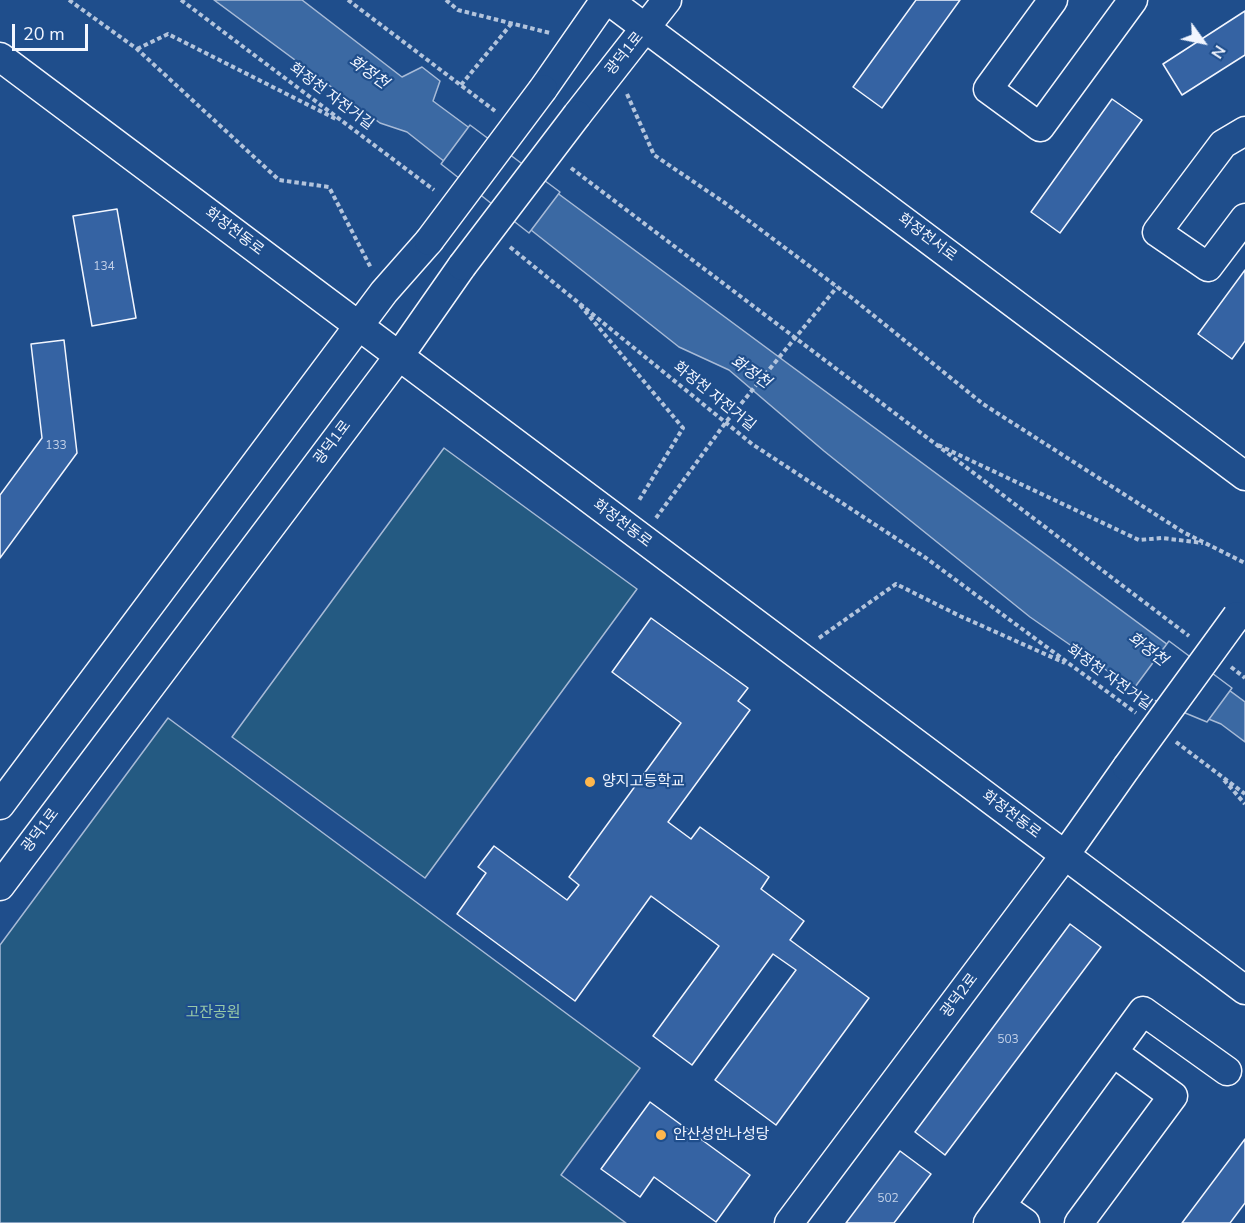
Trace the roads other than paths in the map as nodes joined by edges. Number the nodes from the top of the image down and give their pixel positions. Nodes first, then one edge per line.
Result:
1 (607, 0) edge
2 (667, 0) edge
3 (1053, 0) edge
4 (1133, 0) edge
5 (646, 29) junction
6 (0, 57) edge
7 (1245, 130) edge
8 (1245, 218) edge
9 (358, 326) junction
10 (399, 356) junction
11 (1245, 476) edge
12 (1241, 610) edge
13 (0, 805) edge
14 (1065, 855) junction
15 (0, 886) edge
16 (1245, 990) edge
17 (1114, 1053) junction
18 (1227, 1071) dead end
19 (994, 1214) edge
20 (789, 1223) edge
21 (1026, 1223) edge
22 (1079, 1223) edge

1 - 5 street, 화정천서로
1 - 9 street, bridge
2 - 5 street, 광덕1로
3 - 4 street
5 - 10 street, 광덕1로, bridge
5 - 11 street, 화정천서로
6 - 9 street, 화정천동로
7 - 8 street
9 - 10 street, 화정천동로
9 - 13 street
10 - 14 street, 화정천동로
10 - 15 street, 광덕1로
12 - 14 street, 광덕2로, bridge
14 - 16 street, 화정천동로
14 - 20 street, 광덕2로
17 - 18 street
17 - 19 street
17 - 22 street
19 - 21 street

